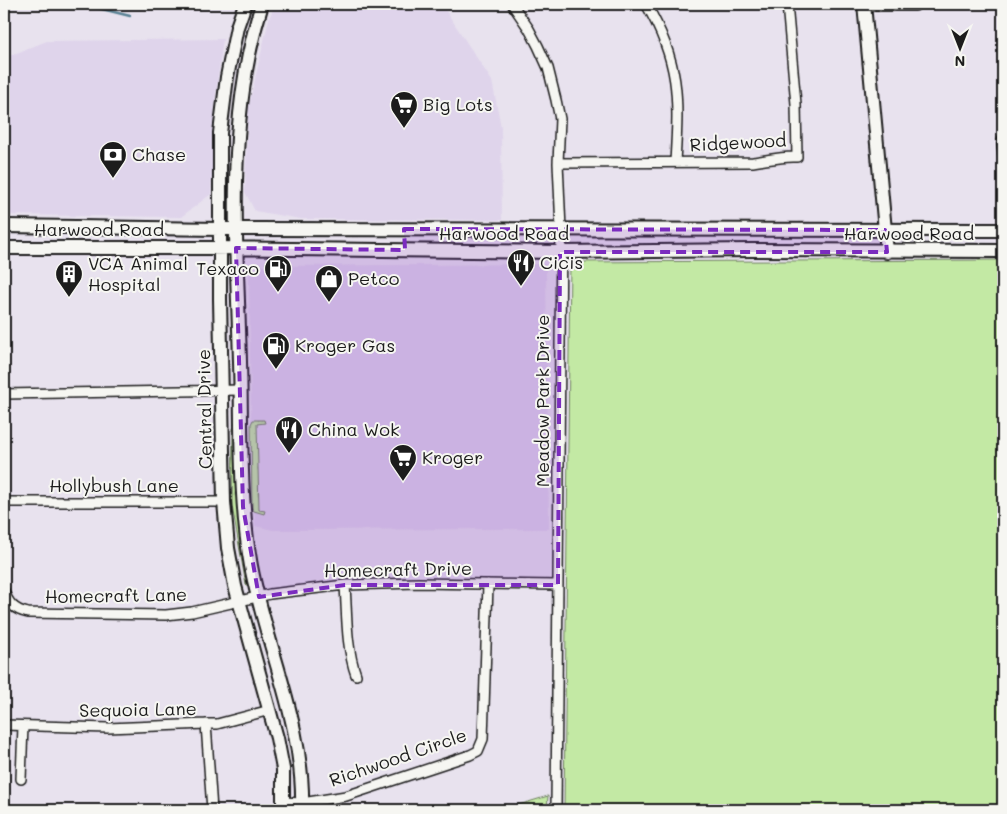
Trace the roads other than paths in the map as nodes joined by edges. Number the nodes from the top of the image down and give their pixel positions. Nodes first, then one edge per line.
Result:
1 (245, 4) edge
2 (262, 4) edge
3 (512, 4) edge
4 (646, 4) edge
5 (787, 4) edge
6 (864, 5) edge
7 (916, 6) dead end
8 (226, 88) junction
9 (243, 91) junction
10 (1003, 138) edge
11 (1003, 153) edge
12 (675, 162) junction
13 (558, 163) junction
14 (4, 226) edge
15 (45, 226) junction
16 (236, 228) junction
17 (220, 229) junction
18 (404, 229) junction
19 (561, 229) junction
20 (885, 230) junction
21 (1003, 230) edge
22 (46, 247) junction
23 (4, 248) edge
24 (220, 248) junction
25 (236, 248) junction
26 (405, 250) junction
27 (1003, 251) edge
28 (560, 252) junction
29 (888, 252) junction
30 (241, 390) junction
31 (222, 391) junction
32 (4, 394) edge
33 (4, 502) edge
34 (224, 502) junction
35 (488, 584) junction
36 (345, 585) junction
37 (558, 585) junction
38 (4, 591) edge
39 (259, 596) junction
40 (240, 601) junction
41 (356, 675) dead end
42 (270, 710) junction
43 (206, 724) junction
44 (4, 725) edge
45 (23, 726) junction
46 (21, 779) dead end
47 (283, 806) edge
48 (302, 807) edge
49 (212, 810) edge
50 (556, 810) edge

1 - 8 main road, Central Drive
2 - 9 main road, Central Drive
3 - 13 street, Meadow Park Drive
4 - 12 street
5 - 12 street, Ridgewood
6 - 7 street
6 - 20 main road
8 - 9 main road
8 - 17 main road, Central Drive
9 - 16 main road, Central Drive
10 - 11 street
12 - 13 street, Ridgewood
13 - 19 street, Meadow Park Drive
14 - 15 main road, Harwood Road
15 - 17 main road, Harwood Road
15 - 22 main road
16 - 17 main road, Harwood Road
16 - 18 main road, Harwood Road
16 - 25 main road, Central Drive
17 - 24 main road, Central Drive
18 - 19 main road, Harwood Road
18 - 26 main road
19 - 20 main road, Harwood Road
19 - 28 street, Meadow Park Drive
20 - 21 main road, Harwood Road
20 - 29 main road
22 - 23 main road, Harwood Road
22 - 24 main road, Harwood Road
24 - 25 main road, Harwood Road
24 - 31 main road, Central Drive
25 - 26 main road, Harwood Road
25 - 30 main road, Central Drive
26 - 28 main road, Harwood Road
27 - 29 main road, Harwood Road
28 - 29 main road, Harwood Road
28 - 37 street, Meadow Park Drive
30 - 31 street
30 - 39 main road, Central Drive
31 - 32 street
31 - 34 main road, Central Drive
33 - 34 street, Hollybush Lane
34 - 40 main road, Central Drive
35 - 36 street, Homecraft Drive
35 - 37 street, Homecraft Drive
35 - 48 street, Richwood Circle
36 - 39 street, Homecraft Drive
36 - 41 street
37 - 50 street, Meadow Park Drive
38 - 40 street, Homecraft Lane
39 - 40 street, Homecraft Drive
39 - 48 main road, Central Drive
40 - 42 main road, Central Drive
42 - 43 street, Sequoia Lane
42 - 47 main road, Central Drive
43 - 45 street, Sequoia Lane
43 - 49 street
44 - 45 street, Sequoia Lane
45 - 46 street
47 - 48 street, Richwood Circle

